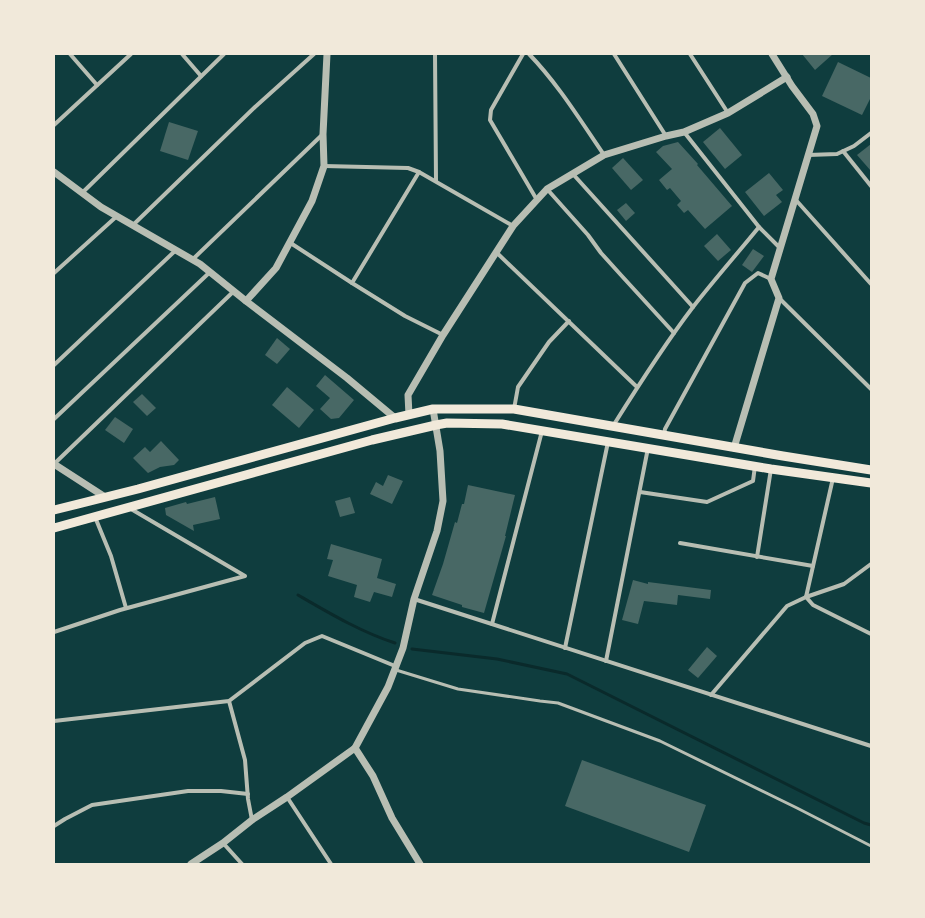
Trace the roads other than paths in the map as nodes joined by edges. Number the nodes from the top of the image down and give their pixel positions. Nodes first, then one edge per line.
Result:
1 (70, 54) edge
2 (131, 54) edge
3 (182, 54) edge
4 (224, 54) edge
5 (314, 54) edge
6 (328, 54) edge
7 (435, 54) edge
8 (523, 54) edge
9 (529, 54) edge
10 (614, 54) edge
11 (690, 54) edge
12 (772, 54) edge
13 (201, 76) junction
14 (787, 77) junction
15 (97, 85) junction
16 (728, 113) junction
17 (54, 125) edge
18 (684, 132) junction
19 (871, 133) edge
20 (323, 134) junction
21 (666, 136) junction
22 (842, 151) junction
23 (604, 155) junction
24 (808, 155) junction
25 (324, 166) junction
26 (419, 172) junction
27 (572, 173) junction
28 (55, 176) edge
29 (436, 182) junction
30 (871, 186) edge
31 (547, 188) junction
32 (81, 193) junction
33 (795, 199) junction
34 (537, 200) junction
35 (117, 216) junction
36 (133, 225) junction
37 (513, 226) junction
38 (759, 227) junction
39 (289, 242) junction
40 (780, 249) junction
41 (176, 250) junction
42 (496, 252) junction
43 (192, 260) junction
44 (210, 272) junction
45 (54, 273) edge
46 (771, 280) junction
47 (352, 283) junction
48 (871, 284) edge
49 (234, 291) junction
50 (779, 298) junction
51 (246, 301) junction
52 (693, 307) junction
53 (569, 321) junction
54 (674, 333) junction
55 (444, 335) junction
56 (54, 365) edge
57 (870, 386) edge
58 (637, 387) junction
59 (433, 409) junction
60 (514, 409) junction
61 (409, 415) junction
62 (395, 418) junction
63 (54, 419) edge
64 (436, 424) junction
65 (613, 426) junction
66 (542, 430) junction
67 (664, 435) junction
68 (608, 442) junction
69 (648, 448) junction
70 (734, 448) junction
71 (54, 464) edge
72 (755, 466) junction
73 (771, 469) junction
74 (871, 470) edge
75 (834, 478) junction
76 (871, 483) edge
77 (640, 492) junction
78 (105, 497) junction
79 (129, 508) junction
80 (54, 510) edge
81 (95, 517) junction
82 (54, 528) edge
83 (680, 543) dead end
84 (757, 557) junction
85 (871, 564) edge
86 (813, 566) junction
87 (806, 597) junction
88 (414, 599) junction
89 (126, 608) junction
90 (492, 624) junction
91 (54, 632) edge
92 (871, 634) edge
93 (565, 648) junction
94 (606, 662) junction
95 (396, 670) junction
96 (711, 695) junction
97 (229, 700) junction
98 (54, 721) edge
99 (871, 746) edge
100 (354, 748) junction
101 (248, 794) junction
102 (287, 797) junction
103 (252, 820) junction
104 (54, 826) edge
105 (223, 842) junction
106 (871, 846) edge
107 (191, 864) edge
108 (242, 864) edge
109 (331, 864) edge
110 (420, 864) edge

1 - 15 street
2 - 15 street
3 - 13 street
4 - 13 street
5 - 36 street
6 - 20 street
7 - 29 street
8 - 34 street
9 - 23 street
10 - 21 street
11 - 16 street
12 - 14 street
13 - 32 street
14 - 16 street
14 - 24 street
15 - 17 street
16 - 18 street
18 - 21 street
18 - 38 street
19 - 22 street
20 - 25 street
20 - 43 street
21 - 23 street
22 - 24 street
22 - 30 street
23 - 27 street
24 - 33 street
25 - 26 street
25 - 39 street
26 - 29 street
26 - 47 street
27 - 31 street
27 - 52 street
28 - 32 street
29 - 37 street
31 - 34 street
31 - 54 street
32 - 35 street
33 - 40 street
33 - 48 street
34 - 37 street
35 - 36 street
35 - 45 street
36 - 41 street
37 - 42 street
38 - 40 street
38 - 52 street
39 - 47 street
39 - 51 street
40 - 46 street
41 - 43 street
41 - 56 street
42 - 53 street
42 - 55 street
43 - 44 street
44 - 49 street
44 - 63 street
46 - 50 street
46 - 67 street
47 - 55 street
49 - 51 street
49 - 71 street
50 - 57 street
50 - 70 street
51 - 62 street
52 - 54 street
53 - 58 street
53 - 60 street
54 - 58 street
55 - 61 street
58 - 65 street
59 - 60 main road
59 - 61 main road
59 - 64 street
60 - 65 main road
61 - 62 main road
62 - 78 main road
64 - 66 main road
64 - 79 main road
64 - 88 street
65 - 67 main road
66 - 68 main road
66 - 90 street
67 - 70 main road
68 - 69 main road
68 - 93 street
69 - 72 main road
69 - 77 street
70 - 74 main road
71 - 78 street
72 - 73 main road
72 - 77 street
73 - 75 main road
73 - 84 street
75 - 76 main road
75 - 86 street
77 - 94 street
78 - 80 main road
79 - 81 main road
79 - 89 street
81 - 82 main road
81 - 89 street
83 - 84 street
84 - 86 street
85 - 87 street
86 - 87 street
87 - 92 street
87 - 96 street
88 - 90 street
88 - 95 street
89 - 91 street
90 - 93 street
93 - 94 street
94 - 96 street
95 - 97 street
95 - 100 street
95 - 106 lane
96 - 99 street
97 - 98 street
97 - 101 street
100 - 102 street
100 - 110 street
101 - 103 street
101 - 104 street
102 - 103 street
102 - 109 street
103 - 105 street
105 - 107 street
105 - 108 street

